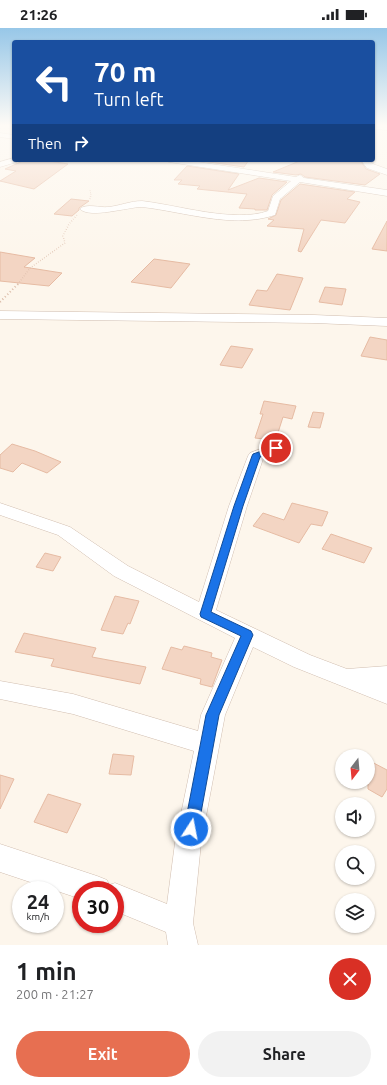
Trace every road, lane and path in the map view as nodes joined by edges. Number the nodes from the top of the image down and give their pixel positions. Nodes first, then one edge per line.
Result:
1 (226, 168) edge
2 (375, 168) edge
3 (387, 172) edge
4 (300, 178) junction
5 (90, 190) dead end
6 (387, 193) edge
7 (85, 209) junction
8 (0, 302) edge
9 (0, 315) edge
10 (387, 322) edge
11 (276, 448) dead end
12 (0, 509) edge
13 (205, 614) junction
14 (247, 635) junction
15 (387, 675) edge
16 (344, 678) junction
17 (0, 690) edge
18 (387, 694) edge
19 (207, 744) junction
20 (0, 858) edge
21 (72, 882) edge
22 (124, 902) edge
23 (181, 934) edge

1 - 4 street
2 - 3 street
4 - 6 street
4 - 7 street
5 - 7 path
7 - 8 path
9 - 10 street
11 - 13 street
12 - 13 street
13 - 14 street
14 - 16 street
14 - 19 street
15 - 16 street
16 - 18 street
17 - 19 street
19 - 23 street
20 - 21 street
22 - 23 street

